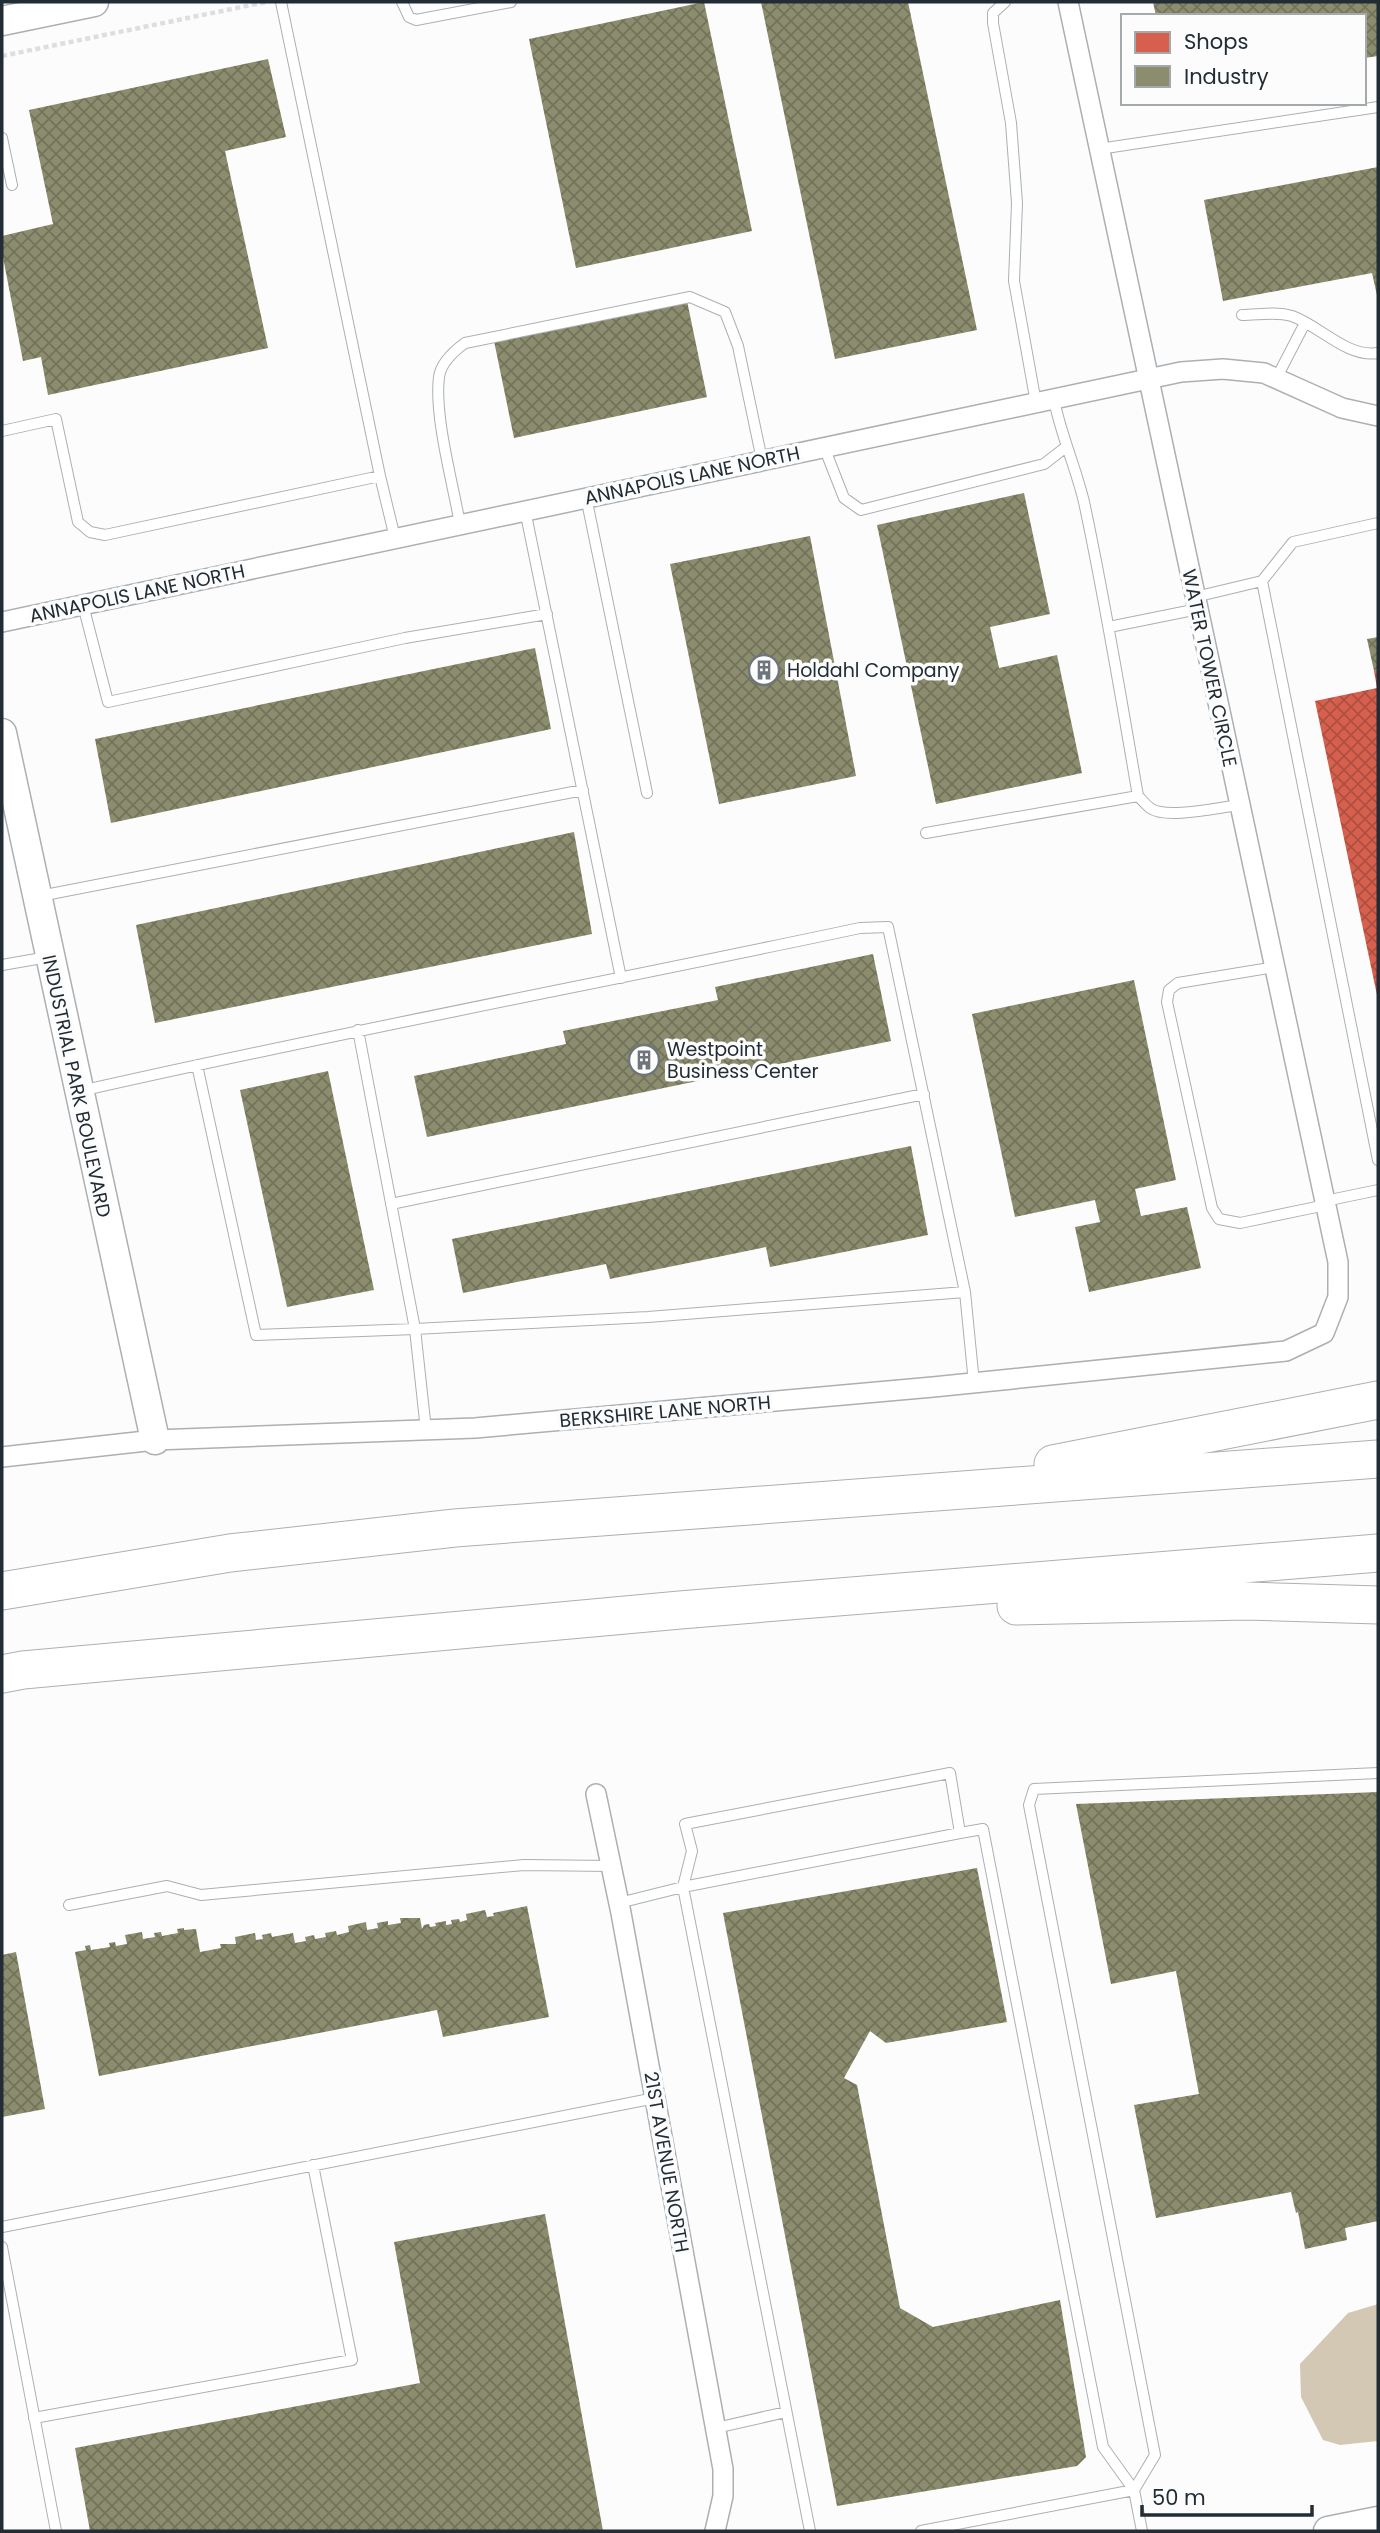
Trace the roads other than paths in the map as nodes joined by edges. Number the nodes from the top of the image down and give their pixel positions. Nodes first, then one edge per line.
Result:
1 (94, 2) edge
2 (281, 2) edge
3 (402, 2) edge
4 (512, 2) edge
5 (1005, 2) edge
6 (1069, 2) edge
7 (2, 21) edge
8 (1378, 107) edge
9 (2, 138) edge
10 (1100, 149) junction
11 (12, 185) dead end
12 (1242, 315) dead end
13 (1305, 323) junction
14 (1378, 353) edge
15 (1276, 379) junction
16 (1148, 380) junction
17 (1045, 402) junction
18 (1378, 415) edge
19 (2, 431) edge
20 (824, 447) junction
21 (1066, 447) junction
22 (762, 460) junction
23 (380, 477) junction
24 (586, 497) junction
25 (525, 510) junction
26 (1378, 523) edge
27 (460, 524) junction
28 (394, 538) junction
29 (1262, 581) junction
30 (1196, 603) junction
31 (83, 605) junction
32 (547, 614) junction
33 (2, 622) edge
34 (1109, 627) junction
35 (2, 733) edge
36 (583, 790) junction
37 (647, 793) dead end
38 (1138, 796) junction
39 (1240, 804) junction
40 (926, 833) dead end
41 (36, 897) junction
42 (48, 957) junction
43 (2, 965) edge
44 (1275, 967) junction
45 (621, 978) junction
46 (358, 1030) junction
47 (197, 1065) junction
48 (78, 1091) junction
49 (924, 1094) junction
50 (1378, 1160) edge
51 (1378, 1190) edge
52 (1326, 1203) junction
53 (391, 1204) junction
54 (965, 1292) junction
55 (415, 1329) junction
56 (1324, 1333) joint
57 (974, 1383) junction
58 (1378, 1401) edge
59 (426, 1430) junction
60 (155, 1440) junction
61 (2, 1457) edge
62 (1378, 1459) edge
63 (846, 1497) junction
64 (1378, 1553) edge
65 (2, 1591) edge
66 (908, 1592) junction
67 (1378, 1605) edge
68 (2, 1674) edge
69 (1378, 1773) edge
70 (596, 1794) dead end
71 (960, 1833) junction
72 (611, 1866) junction
73 (683, 1887) junction
74 (619, 1902) junction
75 (69, 1905) dead end
76 (655, 2098) junction
77 (313, 2165) junction
78 (2, 2227) edge
79 (2, 2247) edge
80 (786, 2412) junction
81 (34, 2418) junction
82 (716, 2428) junction
83 (1134, 2490) junction
84 (1378, 2522) edge
85 (56, 2531) edge
86 (715, 2531) edge
87 (810, 2531) edge
88 (921, 2531) edge
89 (1142, 2531) edge
90 (1328, 2531) edge

1 - 7 street
2 - 23 lane
3 - 4 lane
5 - 17 lane
6 - 10 street, WATER TOWER CIRCLE
8 - 10 lane
9 - 11 lane
10 - 16 street, WATER TOWER CIRCLE
12 - 13 lane
13 - 14 lane
13 - 15 lane
15 - 16 street, ANNAPOLIS LANE NORTH
15 - 18 street, ANNAPOLIS LANE NORTH
16 - 17 street, ANNAPOLIS LANE NORTH
16 - 30 street, WATER TOWER CIRCLE
17 - 20 street, ANNAPOLIS LANE NORTH
17 - 21 lane
19 - 23 lane
20 - 21 lane
20 - 22 street, ANNAPOLIS LANE NORTH
21 - 34 lane
22 - 24 street, ANNAPOLIS LANE NORTH
22 - 27 lane
23 - 28 lane
24 - 25 street, ANNAPOLIS LANE NORTH
24 - 37 lane
25 - 27 street, ANNAPOLIS LANE NORTH
25 - 32 lane
26 - 29 lane
27 - 28 street, ANNAPOLIS LANE NORTH
28 - 31 street, ANNAPOLIS LANE NORTH
29 - 30 lane
29 - 50 lane
30 - 34 lane
30 - 39 street, WATER TOWER CIRCLE
31 - 32 lane
31 - 33 street, ANNAPOLIS LANE NORTH
32 - 36 lane
34 - 38 lane
35 - 41 street, INDUSTRIAL PARK BOULEVARD
36 - 41 lane
36 - 45 lane
38 - 39 lane
38 - 40 lane
39 - 44 street, WATER TOWER CIRCLE
41 - 42 street, INDUSTRIAL PARK BOULEVARD
42 - 43 lane
42 - 48 street, INDUSTRIAL PARK BOULEVARD
44 - 52 street, WATER TOWER CIRCLE
44 - 52 lane
45 - 46 lane
45 - 49 lane
46 - 47 lane
46 - 53 lane
47 - 48 lane
47 - 55 lane
48 - 60 street, INDUSTRIAL PARK BOULEVARD
49 - 53 lane
49 - 54 lane
51 - 52 lane
52 - 56 street, WATER TOWER CIRCLE
53 - 55 lane
54 - 55 lane
54 - 57 lane
55 - 59 lane
56 - 57 street, BERKSHIRE LANE NORTH
57 - 59 street, BERKSHIRE LANE NORTH
58 - 63 highway
59 - 60 street, BERKSHIRE LANE NORTH
60 - 61 street, BERKSHIRE LANE NORTH
62 - 63 highway
63 - 65 highway
64 - 66 highway
66 - 67 highway
66 - 68 highway
69 - 83 lane
70 - 72 street, 21ST AVENUE NORTH
71 - 73 lane
71 - 73 lane
71 - 83 lane
72 - 74 street, 21ST AVENUE NORTH
72 - 75 lane
73 - 74 lane
73 - 80 lane
74 - 76 street, 21ST AVENUE NORTH
76 - 77 lane
76 - 82 street, 21ST AVENUE NORTH
77 - 78 lane
77 - 81 lane
79 - 81 lane
80 - 82 lane
80 - 87 lane
81 - 85 lane
82 - 86 street, 21ST AVENUE NORTH
83 - 88 lane
83 - 89 lane
84 - 90 street

